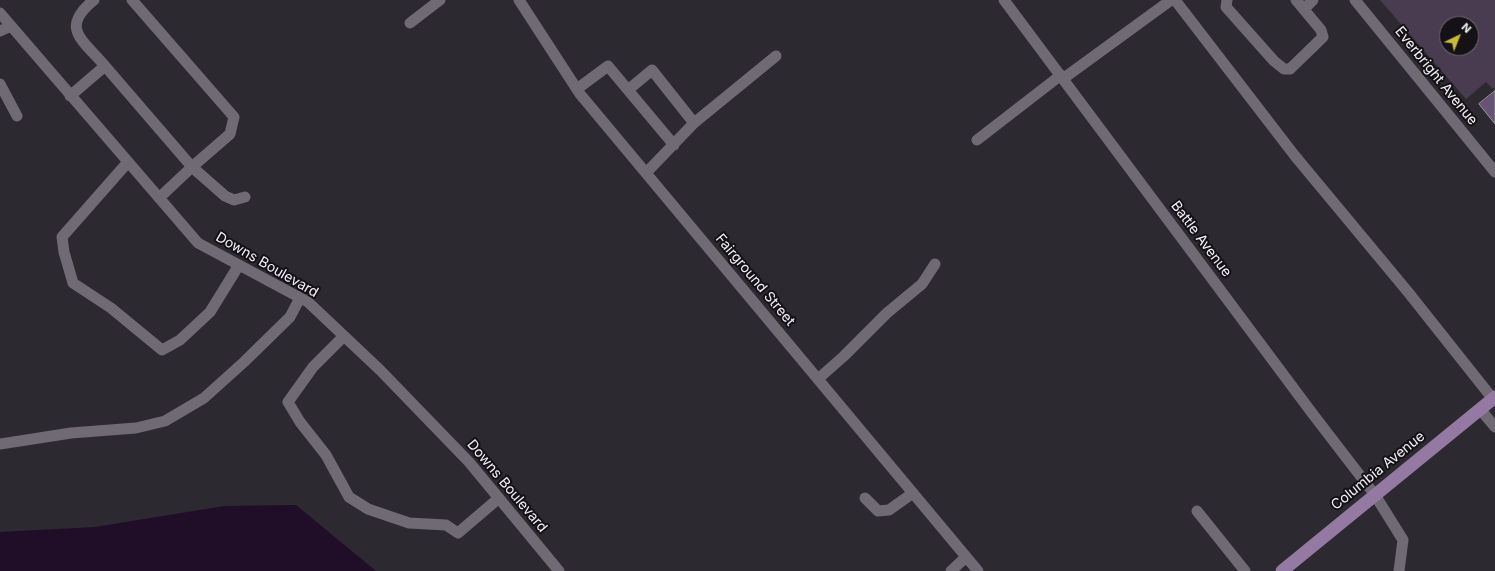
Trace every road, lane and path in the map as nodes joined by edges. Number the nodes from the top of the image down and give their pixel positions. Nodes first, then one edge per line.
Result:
1 (94, 0) edge
2 (132, 0) edge
3 (440, 0) edge
4 (519, 0) edge
5 (1004, 0) edge
6 (1171, 0) edge
7 (1175, 0) edge
8 (1227, 0) edge
9 (1296, 0) edge
10 (1313, 0) edge
11 (1355, 0) edge
12 (1304, 8) junction
13 (0, 13) edge
14 (410, 23) dead end
15 (11, 26) junction
16 (0, 31) edge
17 (776, 56) dead end
18 (105, 66) junction
19 (1062, 76) junction
20 (0, 84) edge
21 (577, 89) junction
22 (628, 90) junction
23 (70, 96) junction
24 (17, 116) dead end
25 (694, 123) junction
26 (977, 140) dead end
27 (674, 146) junction
28 (128, 162) junction
29 (192, 167) junction
30 (1495, 172) edge
31 (646, 173) junction
32 (245, 197) dead end
33 (159, 198) junction
34 (935, 264) dead end
35 (239, 265) junction
36 (300, 298) junction
37 (344, 336) junction
38 (818, 379) junction
39 (1494, 398) edge
40 (1480, 409) junction
41 (1495, 427) edge
42 (0, 444) edge
43 (913, 492) junction
44 (1375, 495) junction
45 (499, 498) junction
46 (865, 498) dead end
47 (1197, 511) dead end
48 (966, 557) junction
49 (559, 571) edge
50 (951, 571) edge
51 (978, 571) edge
52 (1245, 571) edge
53 (1282, 571) edge
54 (1400, 571) edge

1 - 18 street
2 - 29 street
3 - 14 street
4 - 21 street, Fairground Street
5 - 19 street, Battle Avenue
6 - 19 street
7 - 39 street
8 - 12 street
9 - 12 street
10 - 12 street
11 - 30 street, Everbright Avenue
13 - 15 street, Downs Boulevard
15 - 16 street
15 - 23 street, Downs Boulevard
17 - 25 street
18 - 23 street
18 - 29 street
19 - 26 street
19 - 44 street, Battle Avenue
20 - 24 street
21 - 22 street
21 - 31 street, Fairground Street
22 - 25 street
22 - 27 street
23 - 28 street, Downs Boulevard
25 - 27 street
27 - 31 street
28 - 33 street, Downs Boulevard
28 - 35 street
29 - 32 street
29 - 33 street
31 - 38 street, Fairground Street
33 - 35 street, Downs Boulevard
34 - 38 street
35 - 36 street, Downs Boulevard
36 - 37 street, Downs Boulevard
36 - 42 street
37 - 45 street, Downs Boulevard
37 - 45 street
38 - 43 street, Fairground Street
39 - 40 main road, Columbia Avenue
40 - 41 street
40 - 44 main road, Columbia Avenue
43 - 46 street
43 - 48 street, Fairground Street
44 - 53 main road, Columbia Avenue
44 - 54 street, Battle Avenue
45 - 49 street, Downs Boulevard
47 - 52 street
48 - 50 street
48 - 51 street, Fairground Street

